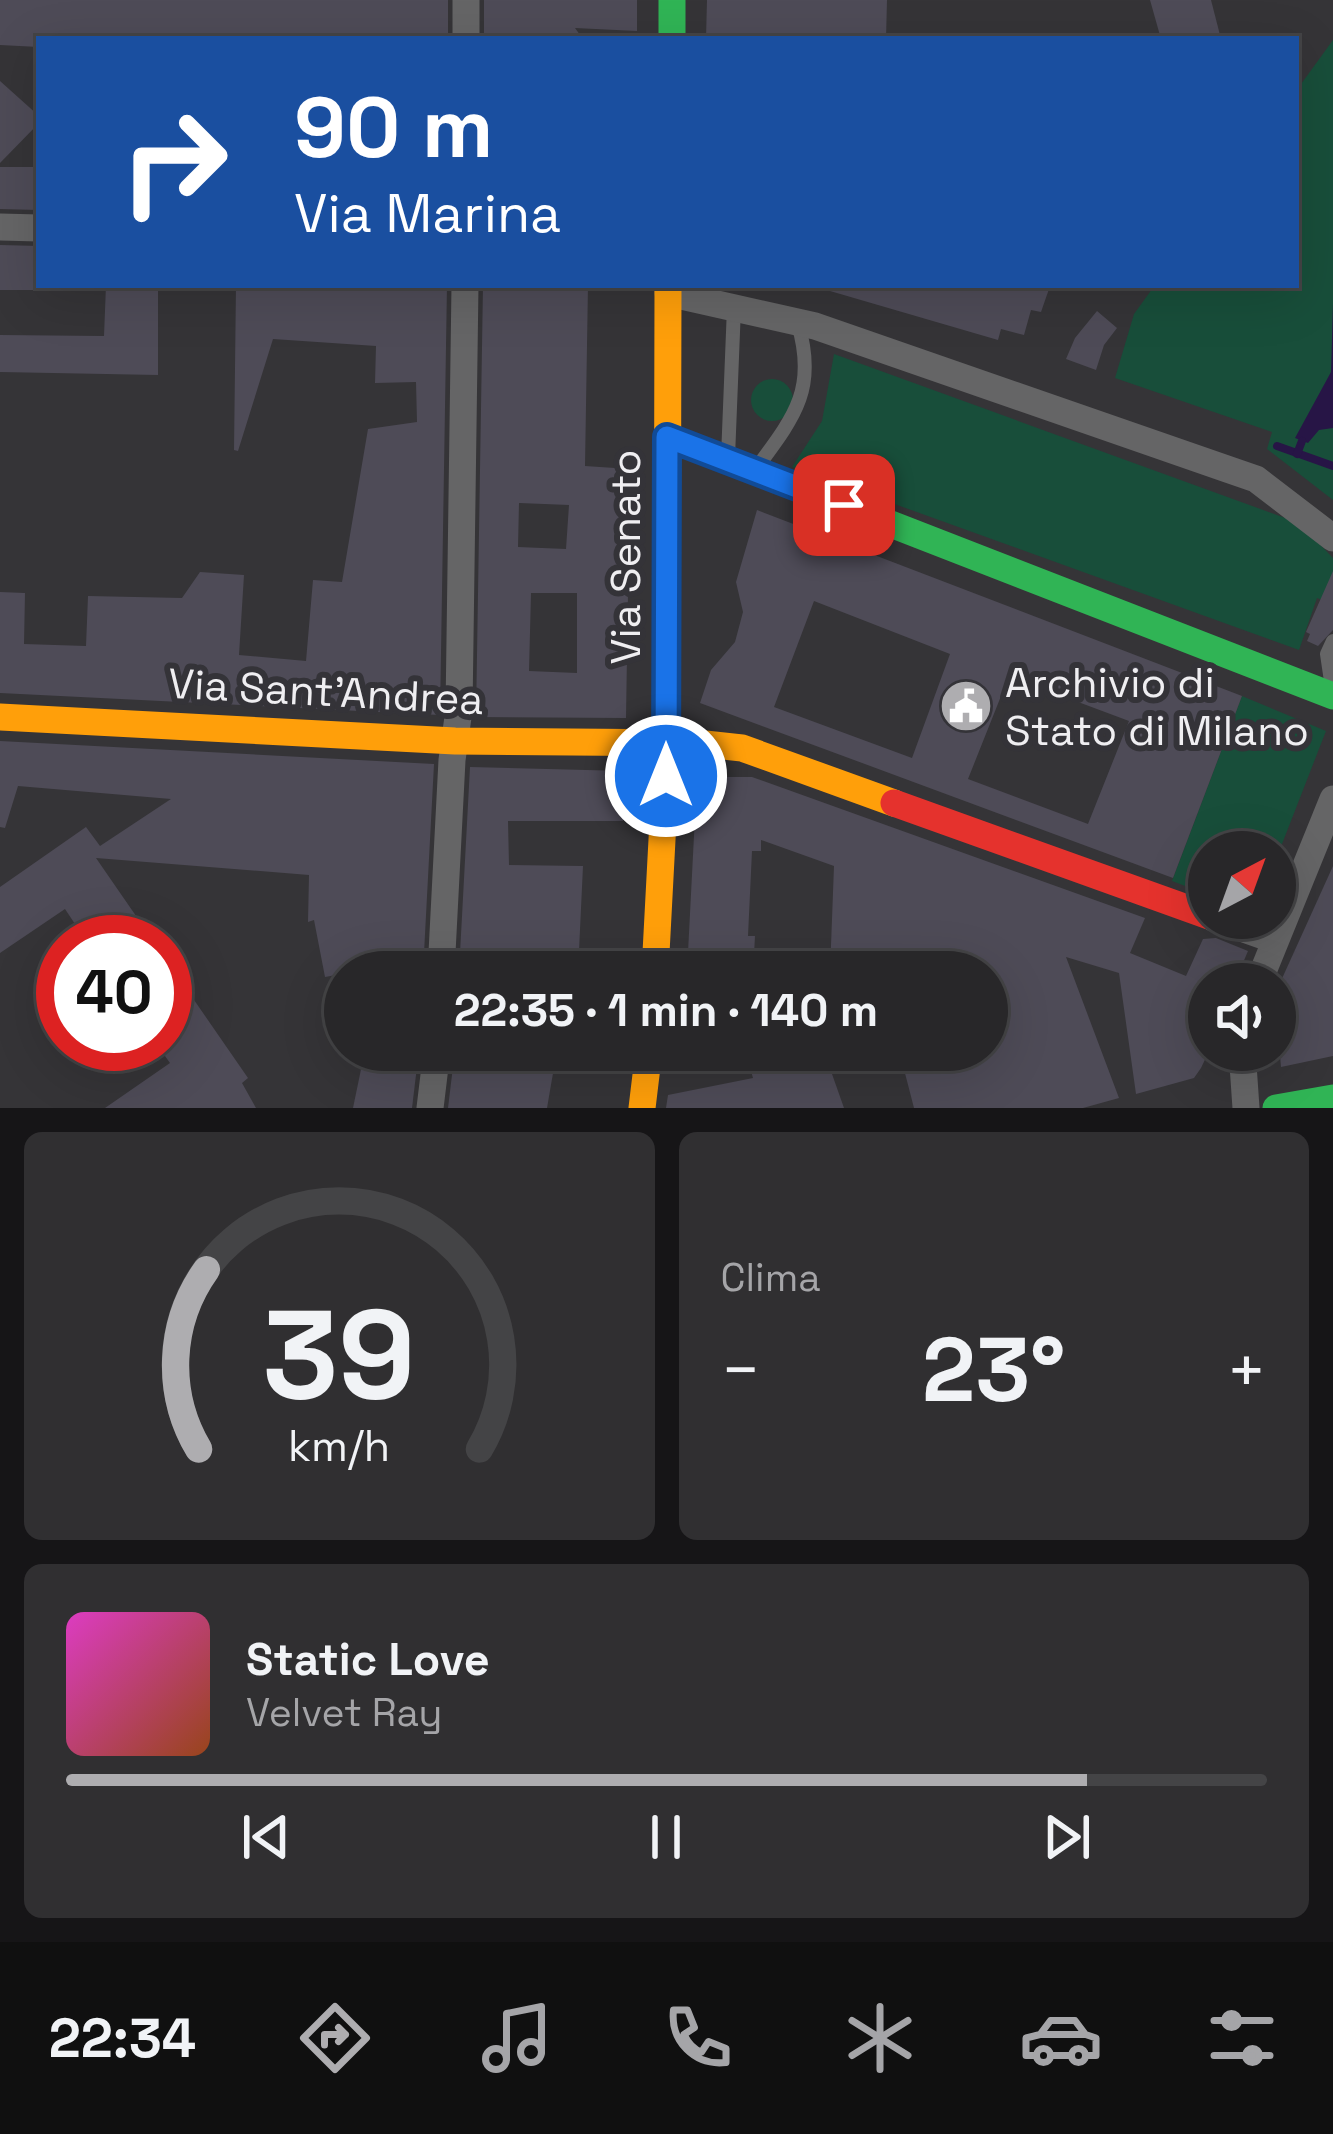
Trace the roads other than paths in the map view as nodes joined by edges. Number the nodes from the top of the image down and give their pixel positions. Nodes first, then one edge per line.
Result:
1 (466, 0) edge
2 (673, 0) edge
3 (466, 36) edge
4 (672, 36) edge
5 (0, 227) edge
6 (36, 228) edge
7 (465, 288) edge
8 (668, 289) edge
9 (734, 307) junction
10 (798, 321) junction
11 (667, 437) junction
12 (742, 465) junction
13 (1333, 538) edge
14 (1333, 641) edge
15 (1333, 694) edge
16 (0, 718) edge
17 (455, 741) junction
18 (658, 745) junction
19 (1333, 799) edge
20 (1188, 909) edge
21 (1275, 940) joint
22 (442, 951) edge
23 (656, 951) edge
24 (1266, 963) edge
25 (434, 1071) edge
26 (646, 1071) edge
27 (1243, 1071) edge
28 (1333, 1098) edge
29 (430, 1108) edge
30 (642, 1108) edge
31 (1246, 1108) edge
32 (1276, 1108) edge

1 - 3 street
2 - 4 street
5 - 6 street
7 - 17 street
8 - 9 street
8 - 11 street, Via Senato
9 - 10 street
9 - 12 lane
10 - 12 lane
10 - 13 street
11 - 12 street
11 - 18 street, Via Senato
12 - 15 street
14 - 15 lane
16 - 17 street, Via Sant'Andrea
17 - 18 street, Via Sant'Andrea
17 - 22 street
18 - 20 street, Via Sant'Andrea
18 - 23 street, Via Senato
19 - 21 street
21 - 24 street
25 - 29 street
26 - 30 street
27 - 31 street
28 - 32 street

